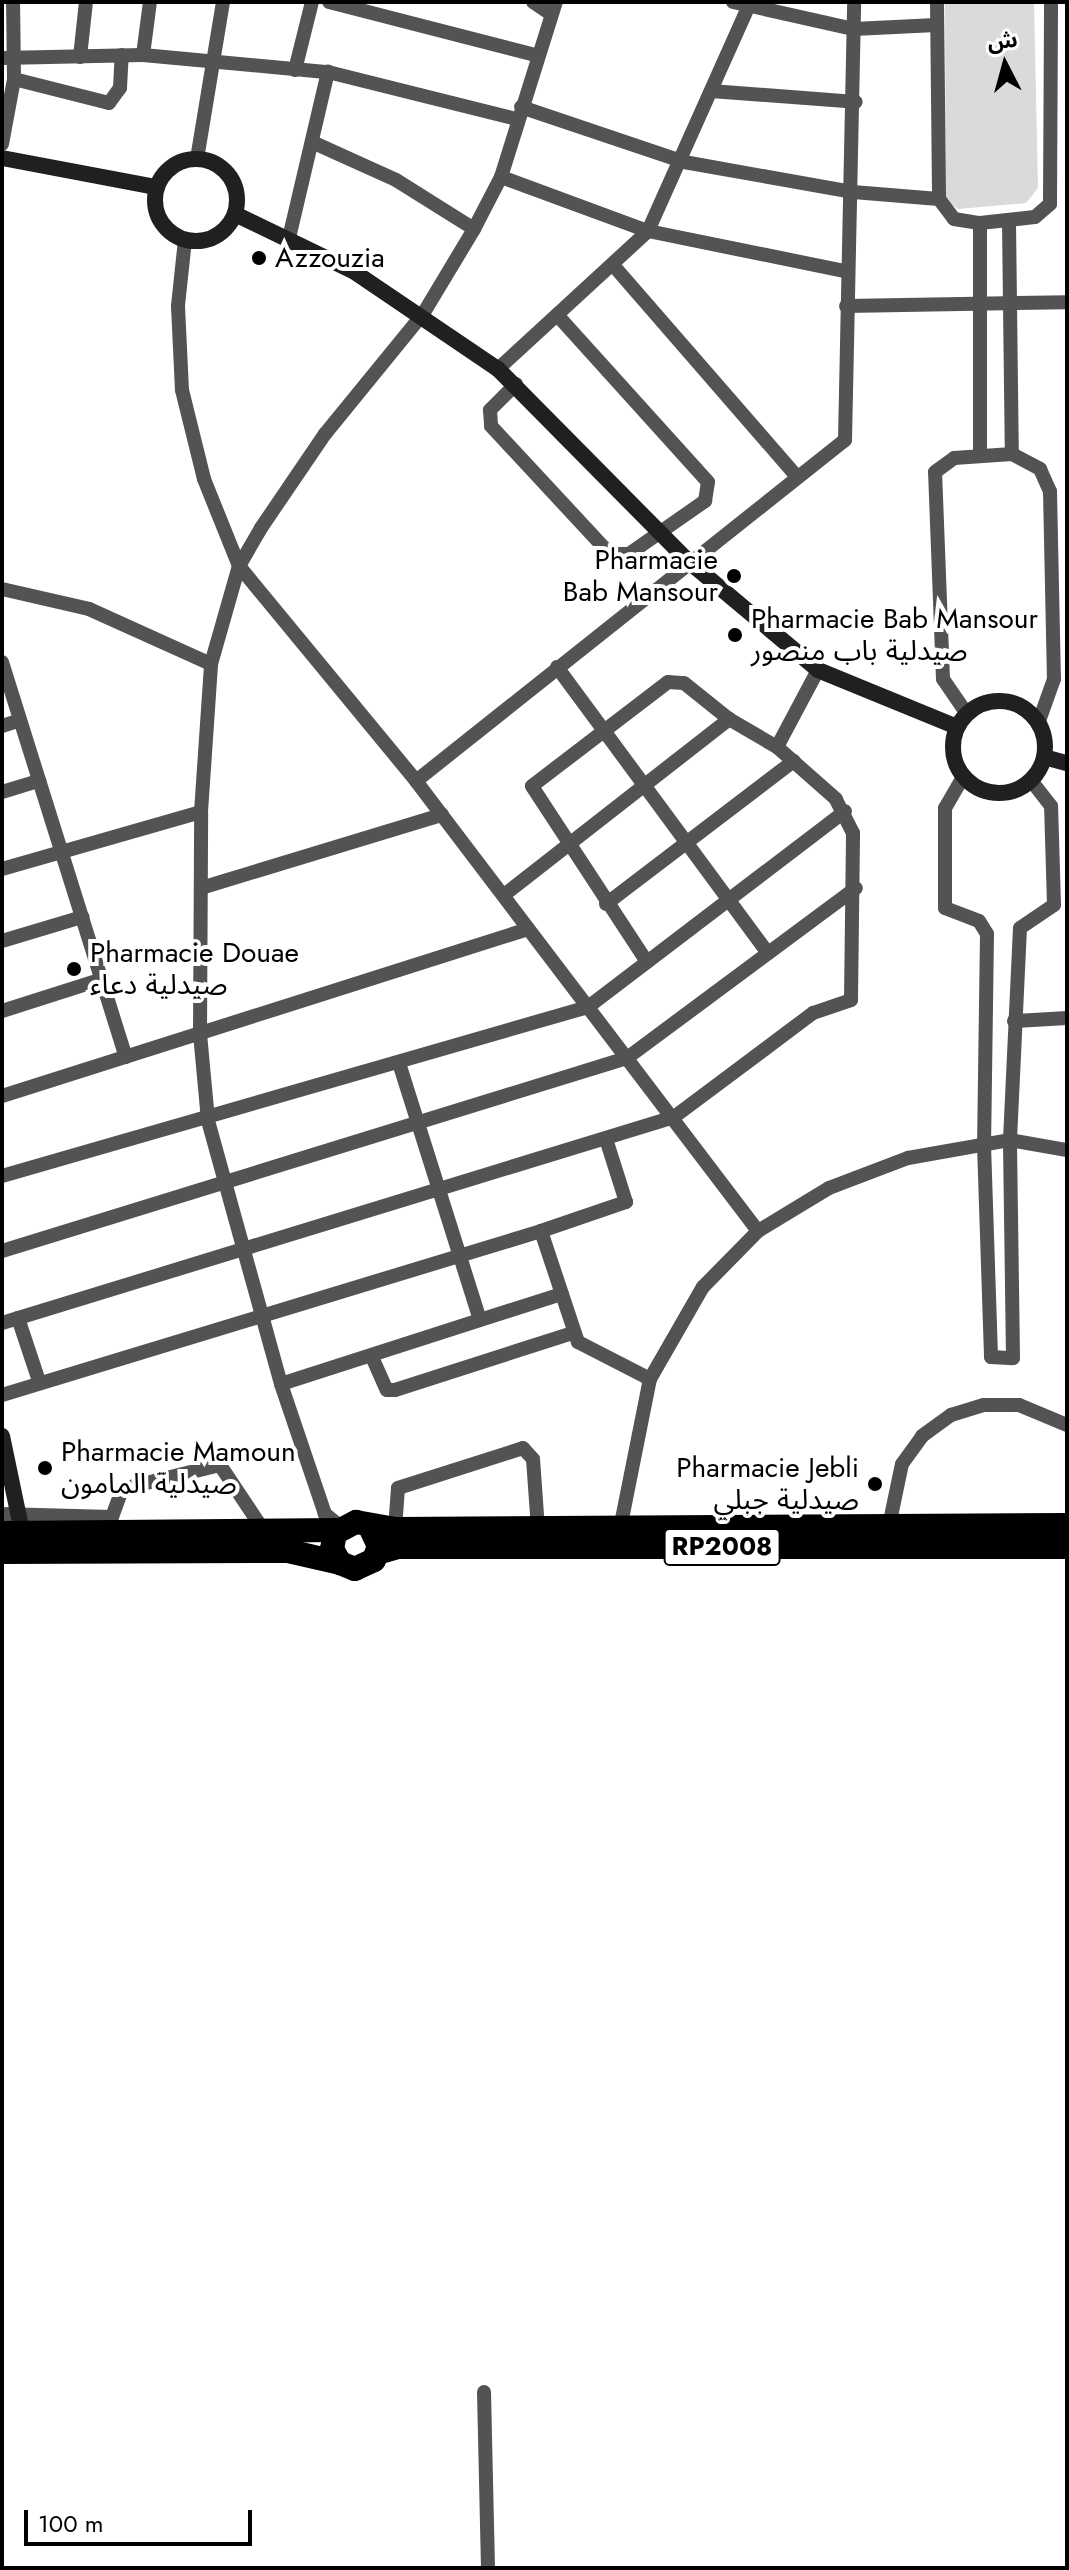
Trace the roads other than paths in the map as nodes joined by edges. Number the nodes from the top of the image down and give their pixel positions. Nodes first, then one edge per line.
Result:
1 (13, 2) edge
2 (86, 2) edge
3 (150, 2) edge
4 (223, 2) edge
5 (312, 2) edge
6 (329, 2) edge
7 (533, 2) edge
8 (733, 2) edge
9 (854, 2) edge
10 (937, 2) edge
11 (1051, 2) edge
12 (748, 7) junction
13 (553, 8) edge
14 (936, 25) junction
15 (854, 29) junction
16 (1060, 30) edge
17 (122, 55) junction
18 (143, 55) junction
19 (536, 55) junction
20 (80, 57) junction
21 (8, 58) edge
22 (211, 62) junction
23 (295, 70) junction
24 (328, 72) junction
25 (14, 79) junction
26 (711, 91) junction
27 (856, 102) junction
28 (519, 113) junction
29 (312, 142) junction
30 (2, 144) edge
31 (2, 158) edge
32 (197, 159) junction
33 (684, 162) junction
34 (501, 177) junction
35 (156, 187) junction
36 (1060, 187) edge
37 (853, 192) junction
38 (939, 199) junction
39 (235, 214) junction
40 (1009, 222) junction
41 (980, 223) junction
42 (474, 229) junction
43 (648, 231) junction
44 (289, 238) junction
45 (185, 240) junction
46 (613, 265) junction
47 (845, 271) junction
48 (1010, 302) junction
49 (1067, 302) edge
50 (980, 303) junction
51 (846, 306) junction
52 (423, 314) junction
53 (557, 315) junction
54 (498, 369) junction
55 (516, 384) junction
56 (980, 454) junction
57 (1012, 454) junction
58 (795, 474) junction
59 (659, 531) junction
60 (687, 560) junction
61 (239, 566) junction
62 (2, 589) edge
63 (2, 662) edge
64 (211, 664) junction
65 (557, 667) junction
66 (818, 670) junction
67 (729, 719) junction
68 (20, 720) junction
69 (962, 720) junction
70 (1038, 724) junction
71 (2, 726) edge
72 (605, 728) junction
73 (777, 747) junction
74 (1044, 757) junction
75 (794, 761) junction
76 (1067, 763) edge
77 (963, 777) junction
78 (1031, 780) junction
79 (39, 781) junction
80 (416, 781) junction
81 (649, 786) junction
82 (2, 792) edge
83 (845, 811) junction
84 (201, 812) junction
85 (442, 815) junction
86 (688, 841) junction
87 (567, 846) junction
88 (62, 851) junction
89 (2, 869) edge
90 (201, 888) junction
91 (856, 888) junction
92 (504, 895) junction
93 (730, 899) junction
94 (606, 904) junction
95 (82, 917) junction
96 (528, 929) junction
97 (2, 941) edge
98 (768, 953) junction
99 (647, 962) junction
100 (102, 979) junction
101 (588, 1007) junction
102 (2, 1011) edge
103 (1067, 1018) edge
104 (1014, 1021) junction
105 (200, 1034) junction
106 (126, 1057) junction
107 (627, 1058) junction
108 (399, 1063) junction
109 (2, 1096) edge
110 (674, 1117) junction
111 (208, 1120) junction
112 (416, 1124) junction
113 (606, 1139) junction
114 (1010, 1140) junction
115 (984, 1145) junction
116 (1067, 1150) edge
117 (2, 1176) edge
118 (221, 1184) junction
119 (438, 1193) junction
120 (541, 1231) junction
121 (758, 1231) junction
122 (243, 1248) junction
123 (2, 1251) edge
124 (458, 1253) junction
125 (562, 1294) junction
126 (18, 1318) junction
127 (263, 1318) junction
128 (480, 1320) junction
129 (2, 1323) edge
130 (573, 1333) junction
131 (372, 1357) junction
132 (650, 1379) junction
133 (39, 1381) junction
134 (281, 1384) junction
135 (2, 1395) edge
136 (1067, 1425) edge
137 (2, 1436) edge
138 (2, 1514) edge
139 (1067, 1525) edge
140 (889, 1526) junction
141 (15, 1527) edge
142 (370, 1527) junction
143 (340, 1528) junction
144 (395, 1529) junction
145 (538, 1529) junction
146 (620, 1529) junction
147 (266, 1534) junction
148 (1067, 1547) edge
149 (2, 1552) edge
150 (377, 1553) junction
151 (340, 1563) junction
152 (484, 2392) dead end
153 (488, 2568) edge

1 - 21 street
2 - 20 street
3 - 18 street
4 - 22 street
5 - 23 street
6 - 19 street
7 - 13 street
8 - 12 street
9 - 15 street
10 - 14 street
11 - 16 street
12 - 15 street
12 - 26 street
13 - 19 street
14 - 15 street
14 - 38 street
15 - 27 street
16 - 36 street
17 - 18 street
17 - 20 street
17 - 25 street
18 - 22 street
19 - 28 street
20 - 21 street
21 - 25 street
22 - 23 street
22 - 32 street
23 - 24 street
24 - 28 street
24 - 29 street
25 - 30 street
26 - 27 street
26 - 33 street
27 - 37 street
28 - 33 street
28 - 34 street
29 - 42 street
29 - 44 street
31 - 35 street
32 - 35 street
32 - 39 street
33 - 37 street
33 - 43 street
34 - 42 street
34 - 43 street
35 - 45 street
36 - 40 street
37 - 38 street
37 - 47 street
38 - 41 street
39 - 44 street
39 - 45 street
40 - 41 street
40 - 48 street
41 - 50 street
42 - 52 street
43 - 46 street
43 - 47 street
44 - 52 street
45 - 61 street
46 - 53 street
46 - 58 street
47 - 51 street
48 - 49 street
48 - 50 street
48 - 57 street
50 - 51 street
50 - 56 street
51 - 58 street
52 - 54 street
52 - 61 street
53 - 54 street
53 - 59 street
54 - 55 street
55 - 59 street
55 - 59 street
56 - 57 street
56 - 69 street
57 - 70 street
58 - 60 street
59 - 60 street
60 - 65 street
60 - 66 street
61 - 64 street
61 - 80 street
62 - 64 street
63 - 68 street
64 - 84 street
65 - 72 street
65 - 80 street
66 - 69 street
66 - 73 street
67 - 72 street
67 - 73 street
67 - 81 street
68 - 71 street
68 - 79 street
69 - 70 street
69 - 77 street
70 - 74 street
72 - 81 street
72 - 87 street
73 - 75 street
74 - 76 street
74 - 78 street
75 - 83 street
75 - 86 street
77 - 78 street
77 - 115 street
78 - 104 street
79 - 82 street
79 - 88 street
80 - 85 street
81 - 86 street
81 - 87 street
83 - 91 street
83 - 93 street
84 - 88 street
84 - 90 street
85 - 90 street
85 - 92 street
86 - 93 street
86 - 94 street
87 - 92 street
87 - 94 street
88 - 89 street
88 - 95 street
90 - 105 street
91 - 98 street
91 - 110 street
92 - 96 street
93 - 98 street
93 - 99 street
94 - 99 street
95 - 97 street
95 - 100 street
96 - 101 street
96 - 105 street
98 - 107 street
99 - 101 street
100 - 102 street
100 - 106 street
101 - 107 street
101 - 108 street
103 - 104 street
104 - 114 street
105 - 106 street
105 - 111 street
106 - 109 street
107 - 110 street
107 - 112 street
108 - 111 street
108 - 112 street
110 - 113 street
110 - 121 street
111 - 117 street
111 - 118 street
112 - 118 street
112 - 119 street
113 - 119 street
113 - 120 street
114 - 115 street
114 - 115 street
114 - 116 street
115 - 121 street
118 - 122 street
118 - 123 street
119 - 122 street
119 - 124 street
120 - 124 street
120 - 125 street
121 - 132 street
122 - 126 street
122 - 127 street
124 - 127 street
124 - 128 street
125 - 128 street
125 - 130 street
126 - 129 street
126 - 133 street
127 - 133 street
127 - 134 street
128 - 131 street
130 - 131 street
130 - 132 street
131 - 134 street
132 - 146 street
133 - 135 street
134 - 143 street
136 - 140 street
137 - 141 street
138 - 141 street
139 - 140 highway, RP2008
140 - 146 highway, RP2008
141 - 147 highway, RP2008
141 - 147 street
142 - 143 highway, RP2008
142 - 144 highway, RP2008
142 - 150 highway
143 - 147 highway, RP2008
143 - 151 highway
144 - 145 highway, RP2008
144 - 145 street
145 - 146 highway, RP2008
148 - 150 highway, RP2008
149 - 151 highway, RP2008
150 - 151 highway, RP2008
152 - 153 street

